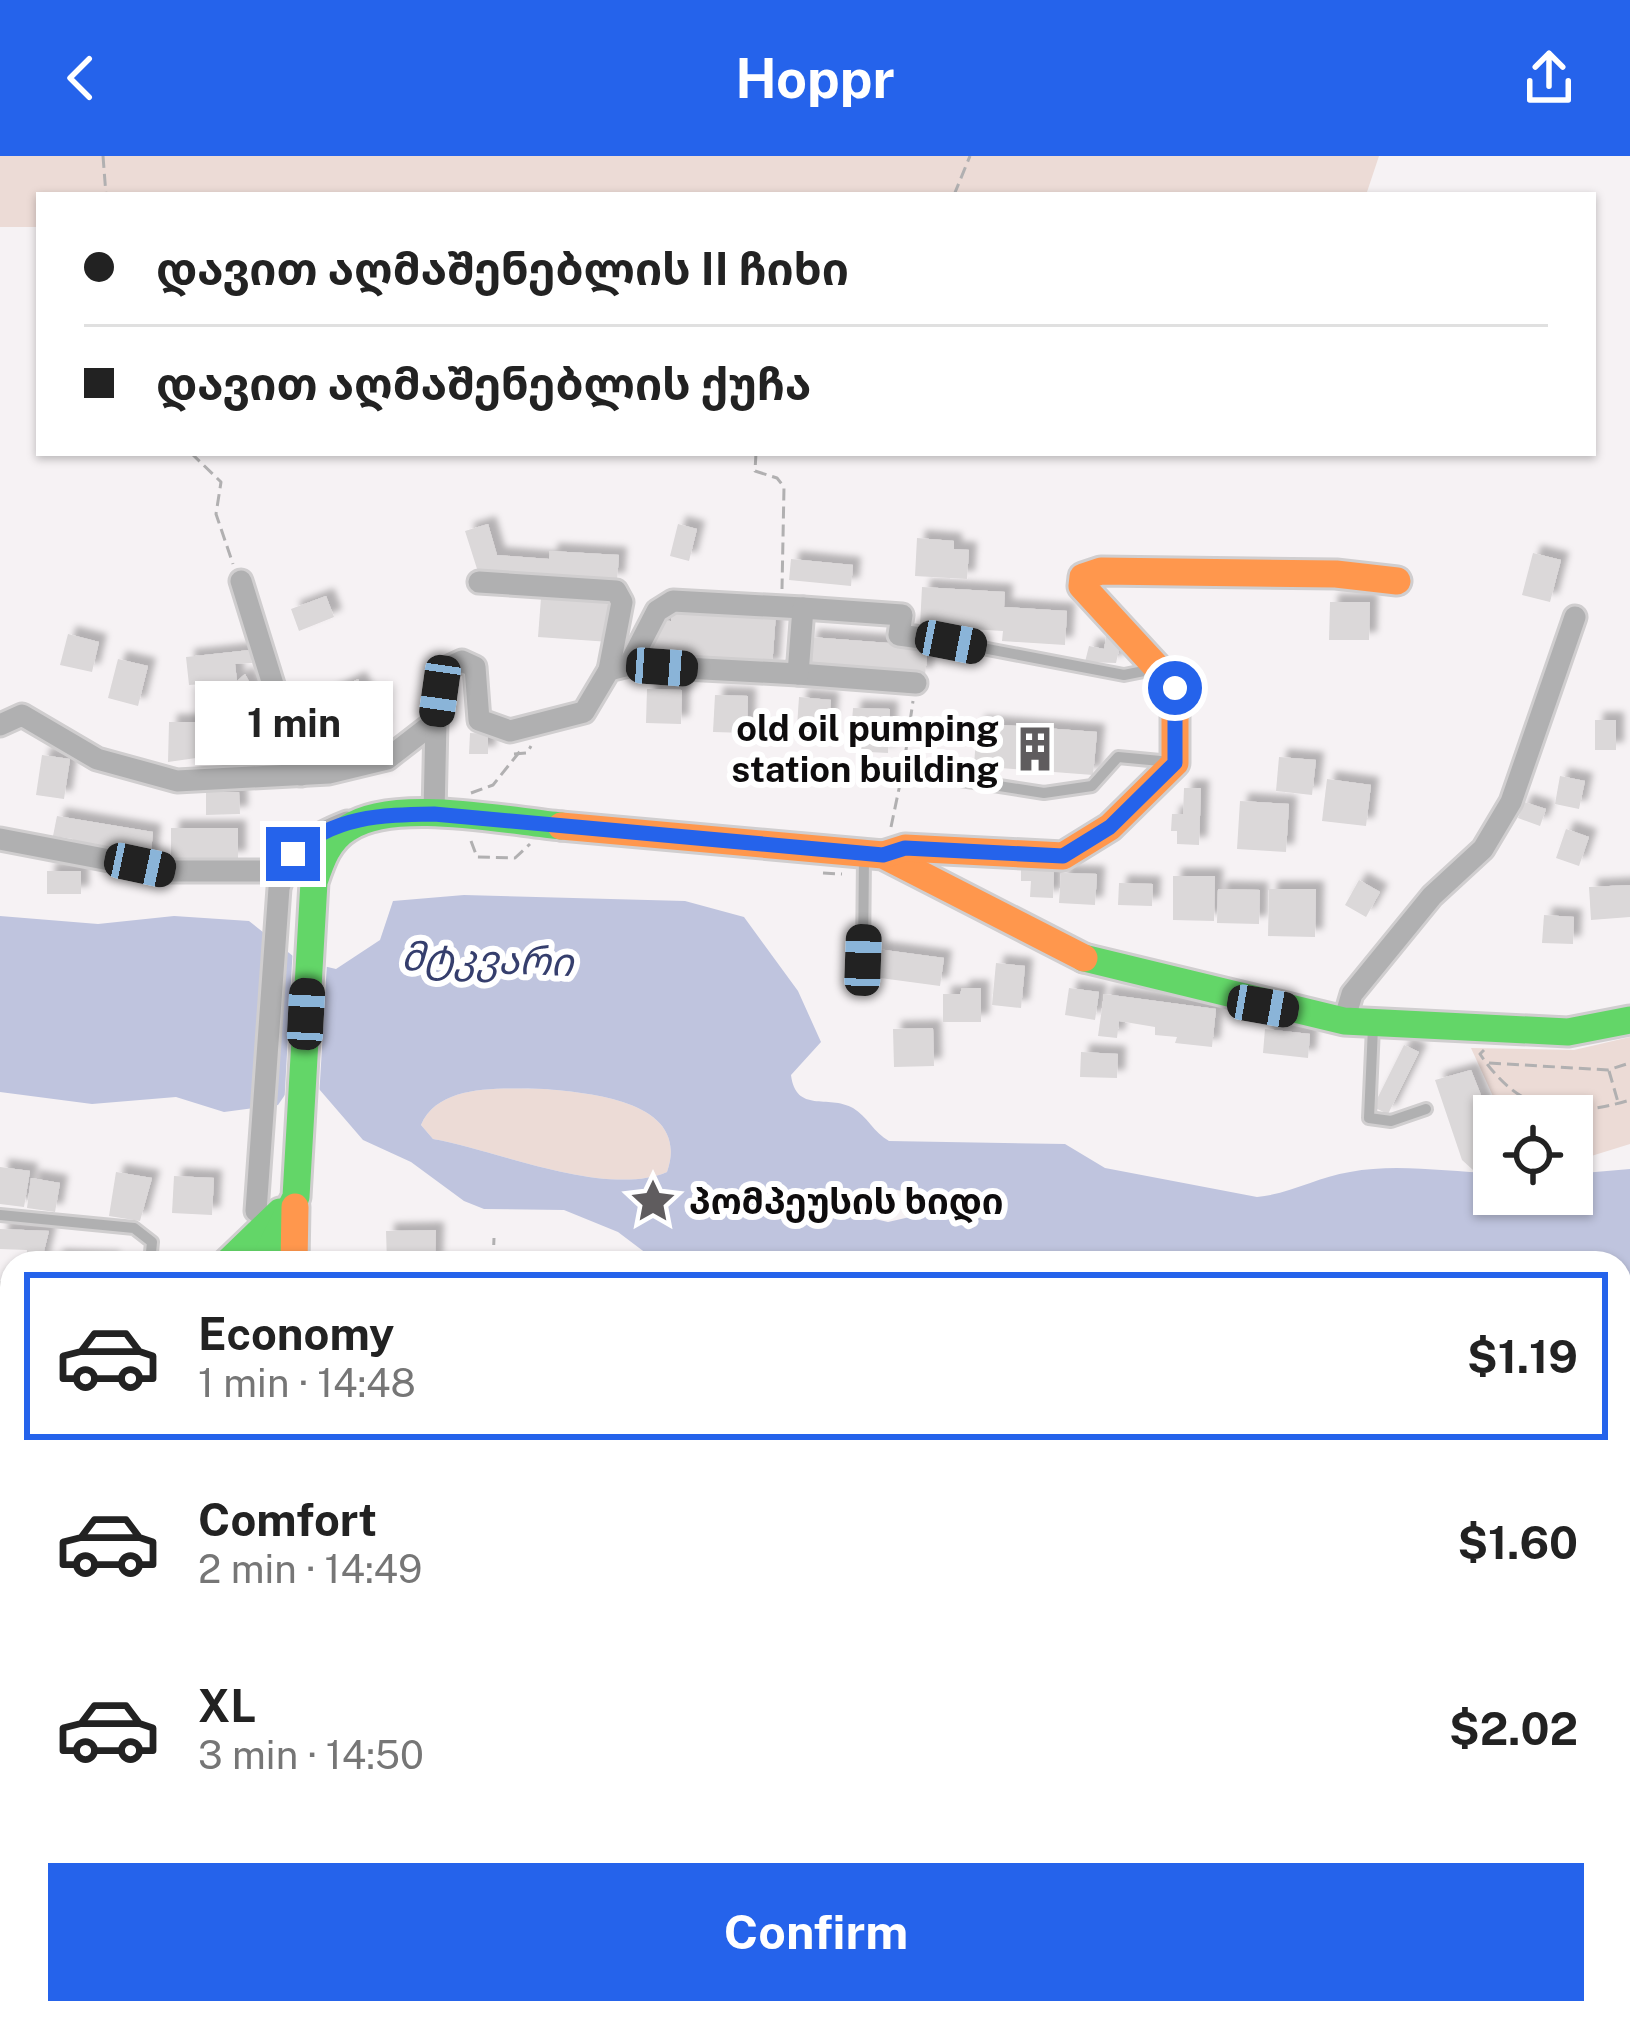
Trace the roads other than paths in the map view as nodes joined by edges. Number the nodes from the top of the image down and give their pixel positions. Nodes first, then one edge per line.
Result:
1 (1396, 581) dead end
2 (479, 582) dead end
3 (242, 586) road end
4 (803, 608) junction
5 (1575, 617) dead end
6 (951, 642) joint
7 (619, 668) junction
8 (1159, 668) junction
9 (798, 674) junction
10 (916, 683) road end
11 (436, 721) junction
12 (0, 724) edge
13 (1175, 763) junction
14 (903, 771) road end
15 (301, 775) junction
16 (434, 810) junction
17 (359, 818) junction
18 (0, 825) edge
19 (0, 839) edge
20 (29, 844) junction
21 (878, 850) junction
22 (282, 879) junction
23 (863, 960) dead end
24 (1630, 1020) edge
25 (1366, 1023) junction
26 (1426, 1109) dead end
27 (297, 1188) junction
28 (256, 1211) dead end
29 (0, 1215) edge
30 (151, 1251) edge
31 (238, 1251) edge
32 (268, 1251) edge
33 (294, 1251) edge

1 - 8 main road
2 - 7 street
3 - 15 street
4 - 6 street
4 - 7 street
4 - 9 street
5 - 25 street
6 - 8 lane
7 - 9 street
7 - 11 street
8 - 13 main road
9 - 10 street
11 - 15 street
11 - 16 street
12 - 15 street
13 - 14 lane
13 - 21 main road
16 - 17 main road
16 - 21 main road
17 - 22 street
17 - 27 main road
18 - 20 street
19 - 20 street
20 - 22 street
21 - 23 lane
21 - 25 main road
22 - 28 street
24 - 25 main road
25 - 26 lane
27 - 31 main road
27 - 32 main road
27 - 33 main road
29 - 30 lane

